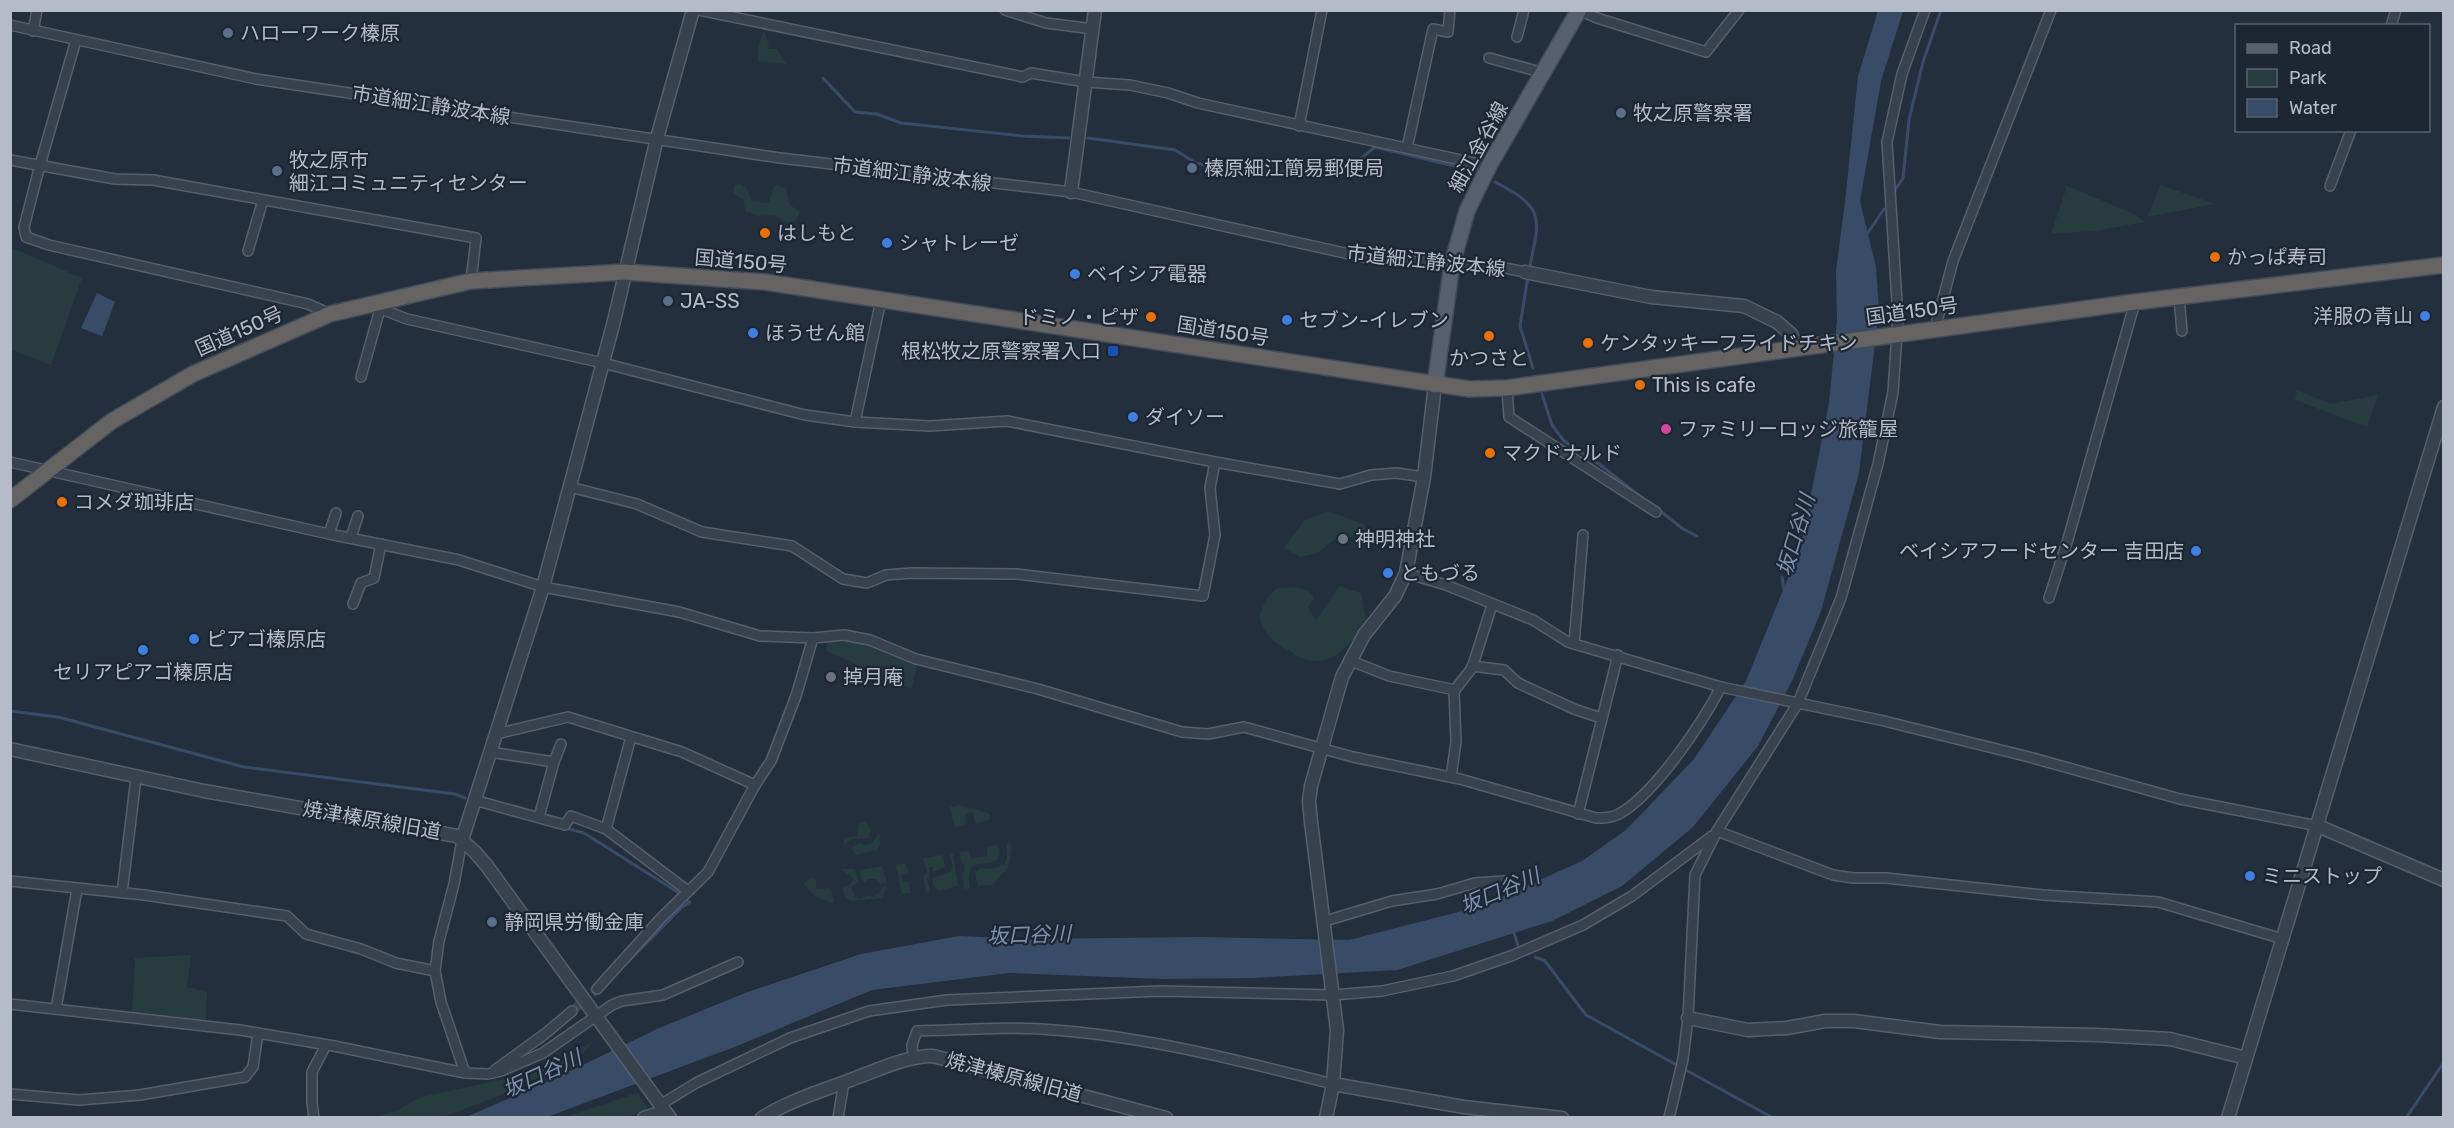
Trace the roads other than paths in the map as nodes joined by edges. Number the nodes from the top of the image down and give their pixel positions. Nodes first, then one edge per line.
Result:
1 (37, 10) edge
2 (693, 10) edge
3 (699, 10) edge
4 (1005, 10) edge
5 (1095, 10) edge
6 (1322, 10) edge
7 (1450, 10) edge
8 (1524, 10) edge
9 (1579, 10) edge
10 (1739, 10) edge
11 (1925, 10) edge
12 (2051, 10) edge
13 (10, 25) edge
14 (1093, 29) junction
15 (33, 31) junction
16 (1517, 37) dead end
17 (76, 40) junction
18 (1489, 58) dead end
19 (1544, 73) junction
20 (1086, 82) junction
21 (1299, 126) junction
22 (2350, 132) edge
23 (657, 138) junction
24 (1407, 147) junction
25 (10, 160) edge
26 (40, 165) junction
27 (1489, 166) junction
28 (2330, 186) dead end
29 (1071, 192) junction
30 (264, 200) junction
31 (248, 251) dead end
32 (1452, 264) junction
33 (2444, 265) edge
34 (625, 272) junction
35 (1528, 273) joint
36 (471, 281) junction
37 (2180, 297) junction
38 (881, 300) junction
39 (2135, 302) junction
40 (374, 307) junction
41 (330, 314) junction
42 (1935, 329) junction
43 (2182, 331) dead end
44 (1895, 334) junction
45 (1797, 347) junction
46 (603, 363) junction
47 (361, 377) dead end
48 (1435, 385) junction
49 (1507, 388) junction
50 (2444, 407) edge
51 (855, 422) junction
52 (2440, 432) edge
53 (10, 462) edge
54 (1215, 462) junction
55 (47, 471) junction
56 (1424, 477) junction
57 (570, 487) junction
58 (10, 500) edge
59 (1656, 512) dead end
60 (336, 513) dead end
61 (358, 516) dead end
62 (329, 534) junction
63 (1583, 535) dead end
64 (351, 537) junction
65 (381, 544) junction
66 (1406, 573) junction
67 (543, 587) junction
68 (2049, 598) dead end
69 (353, 604) dead end
70 (1492, 605) junction
71 (813, 638) junction
72 (1574, 644) junction
73 (1618, 656) junction
74 (1349, 660) junction
75 (1472, 666) junction
76 (1721, 687) junction
77 (1455, 690) junction
78 (1795, 703) junction
79 (1601, 718) junction
80 (496, 734) junction
81 (631, 736) junction
82 (561, 744) dead end
83 (10, 749) edge
84 (1322, 749) junction
85 (490, 752) junction
86 (554, 762) junction
87 (1451, 777) junction
88 (136, 778) junction
89 (755, 785) junction
90 (474, 800) junction
91 (1578, 814) junction
92 (539, 818) junction
93 (2318, 826) junction
94 (606, 829) junction
95 (1718, 831) junction
96 (462, 840) junction
97 (2444, 880) edge
98 (10, 881) edge
99 (1504, 881) dead end
100 (77, 889) junction
101 (688, 891) junction
102 (122, 892) junction
103 (1325, 923) junction
104 (2283, 939) junction
105 (738, 962) dead end
106 (435, 971) junction
107 (597, 989) tunnel mouth
108 (1333, 995) junction
109 (10, 1004) edge
110 (56, 1009) junction
111 (572, 1011) tunnel mouth
112 (595, 1016) junction
113 (1688, 1018) junction
114 (258, 1033) junction
115 (326, 1045) junction
116 (913, 1058) junction
117 (2246, 1058) junction
118 (465, 1073) junction
119 (488, 1074) junction
120 (844, 1082) junction
121 (1333, 1083) junction
122 (10, 1094) edge
123 (662, 1108) edge
124 (314, 1118) edge
125 (644, 1118) edge
126 (762, 1118) edge
127 (838, 1118) edge
128 (1166, 1118) edge
129 (1326, 1118) edge
130 (1562, 1118) edge
131 (1670, 1118) edge
132 (2228, 1118) edge

1 - 15 street
2 - 23 street
3 - 20 street
4 - 14 street
5 - 14 street
6 - 21 street
7 - 24 street
8 - 16 street
9 - 10 street
9 - 19 main road, 細江金谷線
11 - 44 street
12 - 42 street
13 - 15 street, 市道細江静波本線
14 - 20 street
15 - 17 street, 市道細江静波本線
17 - 23 street, 市道細江静波本線
17 - 26 street
18 - 19 street
19 - 27 main road, 細江金谷線
20 - 21 street
20 - 29 street
21 - 24 street
22 - 28 street
23 - 29 street, 市道細江静波本線
23 - 34 street
24 - 27 street
25 - 26 street
26 - 30 street
26 - 41 street
27 - 32 main road, 細江金谷線
29 - 32 street, 市道細江静波本線
30 - 31 street
30 - 36 street
32 - 35 street, 市道細江静波本線
32 - 48 main road, 細江金谷線
33 - 37 highway, 国道150号
34 - 36 highway, 国道150号
34 - 38 highway, 国道150号
34 - 46 street
35 - 45 street, 市道細江静波本線
36 - 40 highway, 国道150号
37 - 39 highway, 国道150号
37 - 43 street
38 - 48 highway, 国道150号
38 - 51 street
39 - 42 highway, 国道150号
39 - 68 street
40 - 41 highway, 国道150号
40 - 46 street
40 - 47 street
41 - 55 highway, 国道150号
42 - 44 highway, 国道150号
44 - 45 highway, 国道150号
44 - 78 street
45 - 49 highway, 国道150号
46 - 51 street
46 - 57 street
48 - 49 highway, 国道150号
48 - 56 street
49 - 59 street
50 - 52 street
51 - 54 street
52 - 93 street
53 - 55 street
54 - 56 street
54 - 57 street
55 - 58 highway, 国道150号
55 - 62 street
56 - 66 street
57 - 67 street
60 - 62 street
61 - 64 street
62 - 64 street
63 - 72 street
64 - 65 street
65 - 67 street
65 - 69 street
66 - 70 street
66 - 74 street
67 - 71 street
67 - 80 street
70 - 72 street
70 - 75 street
71 - 84 street
71 - 89 street
72 - 73 street
73 - 76 street
73 - 79 street
74 - 77 street
74 - 84 street
75 - 77 street
75 - 79 street
76 - 78 street
76 - 91 street
77 - 87 street
78 - 93 street
78 - 95 street
79 - 91 street
80 - 81 street
80 - 85 street
81 - 89 street
81 - 94 street
82 - 86 street
83 - 88 street, 焼津榛原線旧道
84 - 87 street
84 - 103 street
85 - 86 street
85 - 90 street
86 - 92 street
87 - 91 street
88 - 96 street, 焼津榛原線旧道
88 - 102 street
89 - 101 street
90 - 92 street
90 - 96 street
92 - 94 street
93 - 97 street
93 - 104 street
94 - 101 street
95 - 104 street
95 - 108 street
95 - 113 street
96 - 106 street
96 - 112 street, 焼津榛原線旧道
98 - 100 street
99 - 103 street
100 - 102 street
100 - 110 street
101 - 107 street
102 - 106 street
103 - 108 street
104 - 117 street
105 - 112 street
106 - 118 street
108 - 121 street
108 - 123 street
109 - 110 street
110 - 114 street
111 - 119 street
112 - 119 street
112 - 123 street, 焼津榛原線旧道
113 - 117 street
113 - 131 street
114 - 115 street
114 - 122 street
115 - 118 street
115 - 124 street
116 - 120 street, 焼津榛原線旧道
116 - 121 street
116 - 128 street, 焼津榛原線旧道
117 - 132 street
118 - 119 street
120 - 126 street, 焼津榛原線旧道
120 - 127 street
121 - 129 street
121 - 130 street
123 - 125 street

